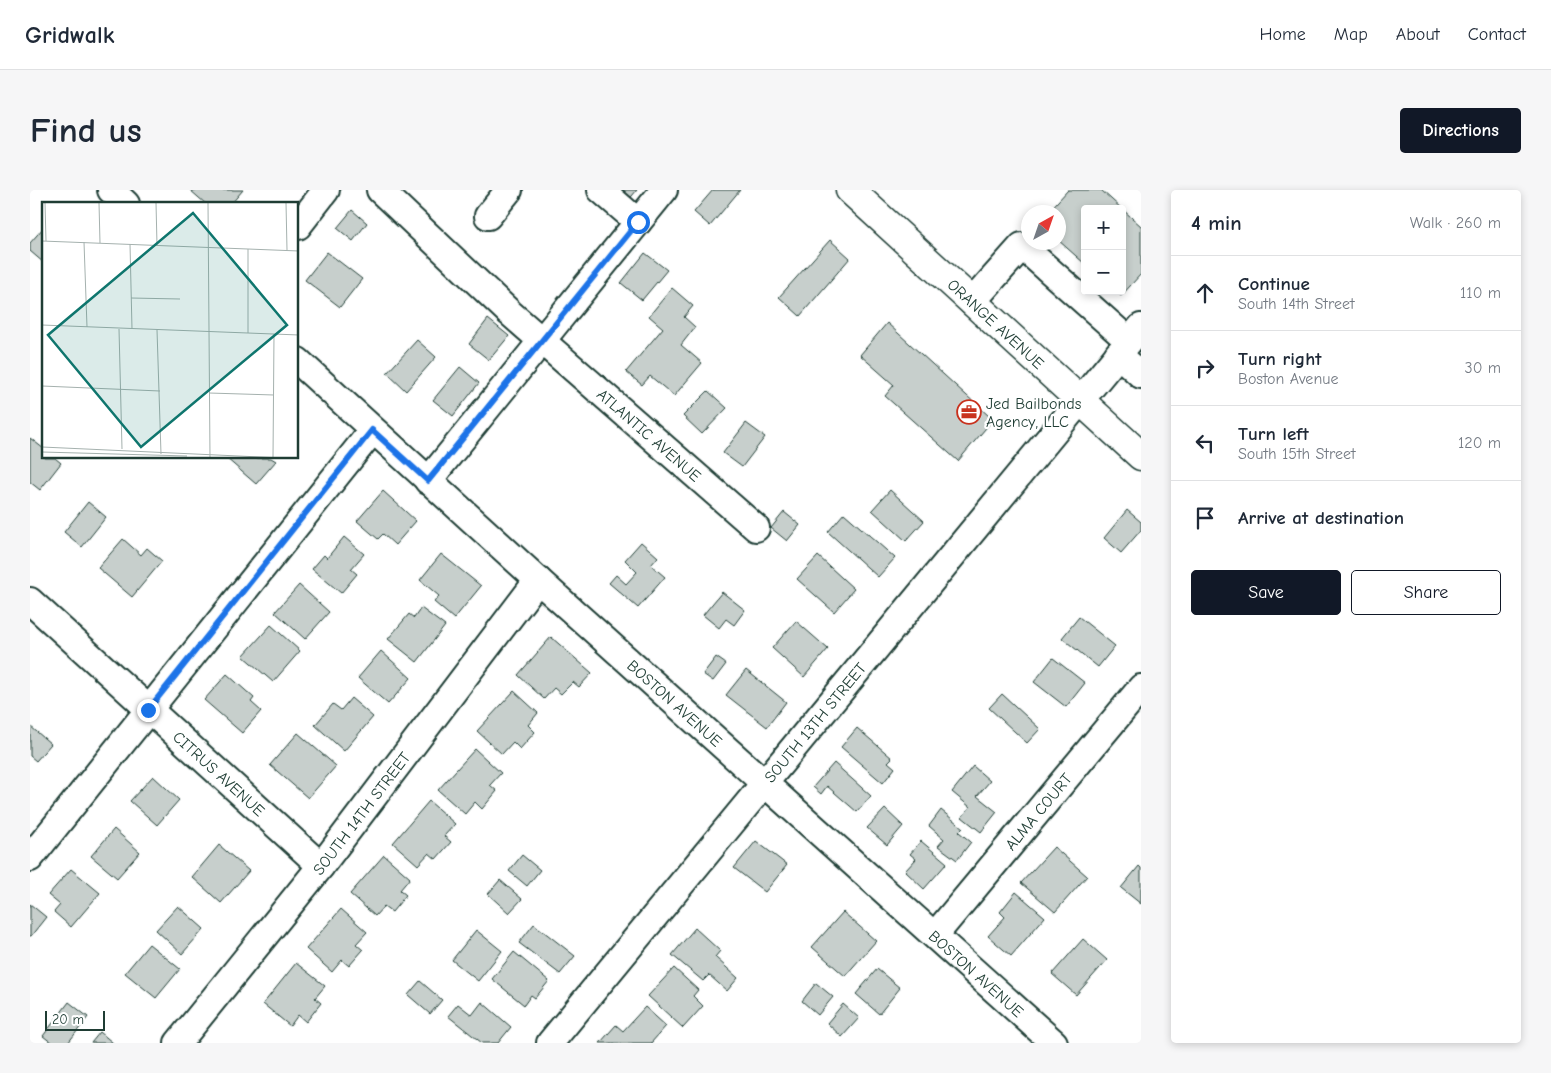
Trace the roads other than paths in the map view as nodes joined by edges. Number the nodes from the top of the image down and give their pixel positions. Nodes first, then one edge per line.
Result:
1 (111, 190) edge
2 (326, 190) edge
3 (380, 190) edge
4 (509, 190) edge
5 (601, 190) edge
6 (664, 190) edge
7 (859, 193) edge
8 (124, 202) edge
9 (488, 216) dead end
10 (638, 222) junction
11 (299, 225) edge
12 (972, 302) junction
13 (542, 341) junction
14 (1130, 341) edge
15 (299, 362) edge
16 (1141, 375) edge
17 (1080, 401) junction
18 (372, 430) junction
19 (1141, 456) edge
20 (428, 481) junction
21 (756, 528) dead end
22 (538, 580) junction
23 (30, 601) edge
24 (1141, 688) edge
25 (148, 710) junction
26 (764, 783) junction
27 (30, 858) edge
28 (321, 866) junction
29 (935, 935) junction
30 (1050, 1042) edge
31 (178, 1043) edge
32 (550, 1043) edge

1 - 8 street
2 - 11 street
3 - 13 street, ATLANTIC AVENUE
4 - 9 street
5 - 10 street
6 - 10 street
7 - 12 main road, ORANGE AVENUE
10 - 13 street
12 - 14 street
12 - 17 main road, ORANGE AVENUE
13 - 20 street
13 - 21 street, ATLANTIC AVENUE
14 - 16 street
14 - 17 street, SOUTH 13TH STREET
15 - 18 street, BOSTON AVENUE
17 - 19 main road, ORANGE AVENUE
17 - 26 street, SOUTH 13TH STREET
18 - 20 street, BOSTON AVENUE
18 - 25 street
20 - 22 street, BOSTON AVENUE
22 - 26 street, BOSTON AVENUE
22 - 28 street, SOUTH 14TH STREET
23 - 25 street, CITRUS AVENUE
24 - 29 street, ALMA COURT
25 - 27 street
25 - 28 street, CITRUS AVENUE
26 - 29 street, BOSTON AVENUE
26 - 32 street, SOUTH 13TH STREET
28 - 31 street, SOUTH 14TH STREET
29 - 30 street, BOSTON AVENUE

